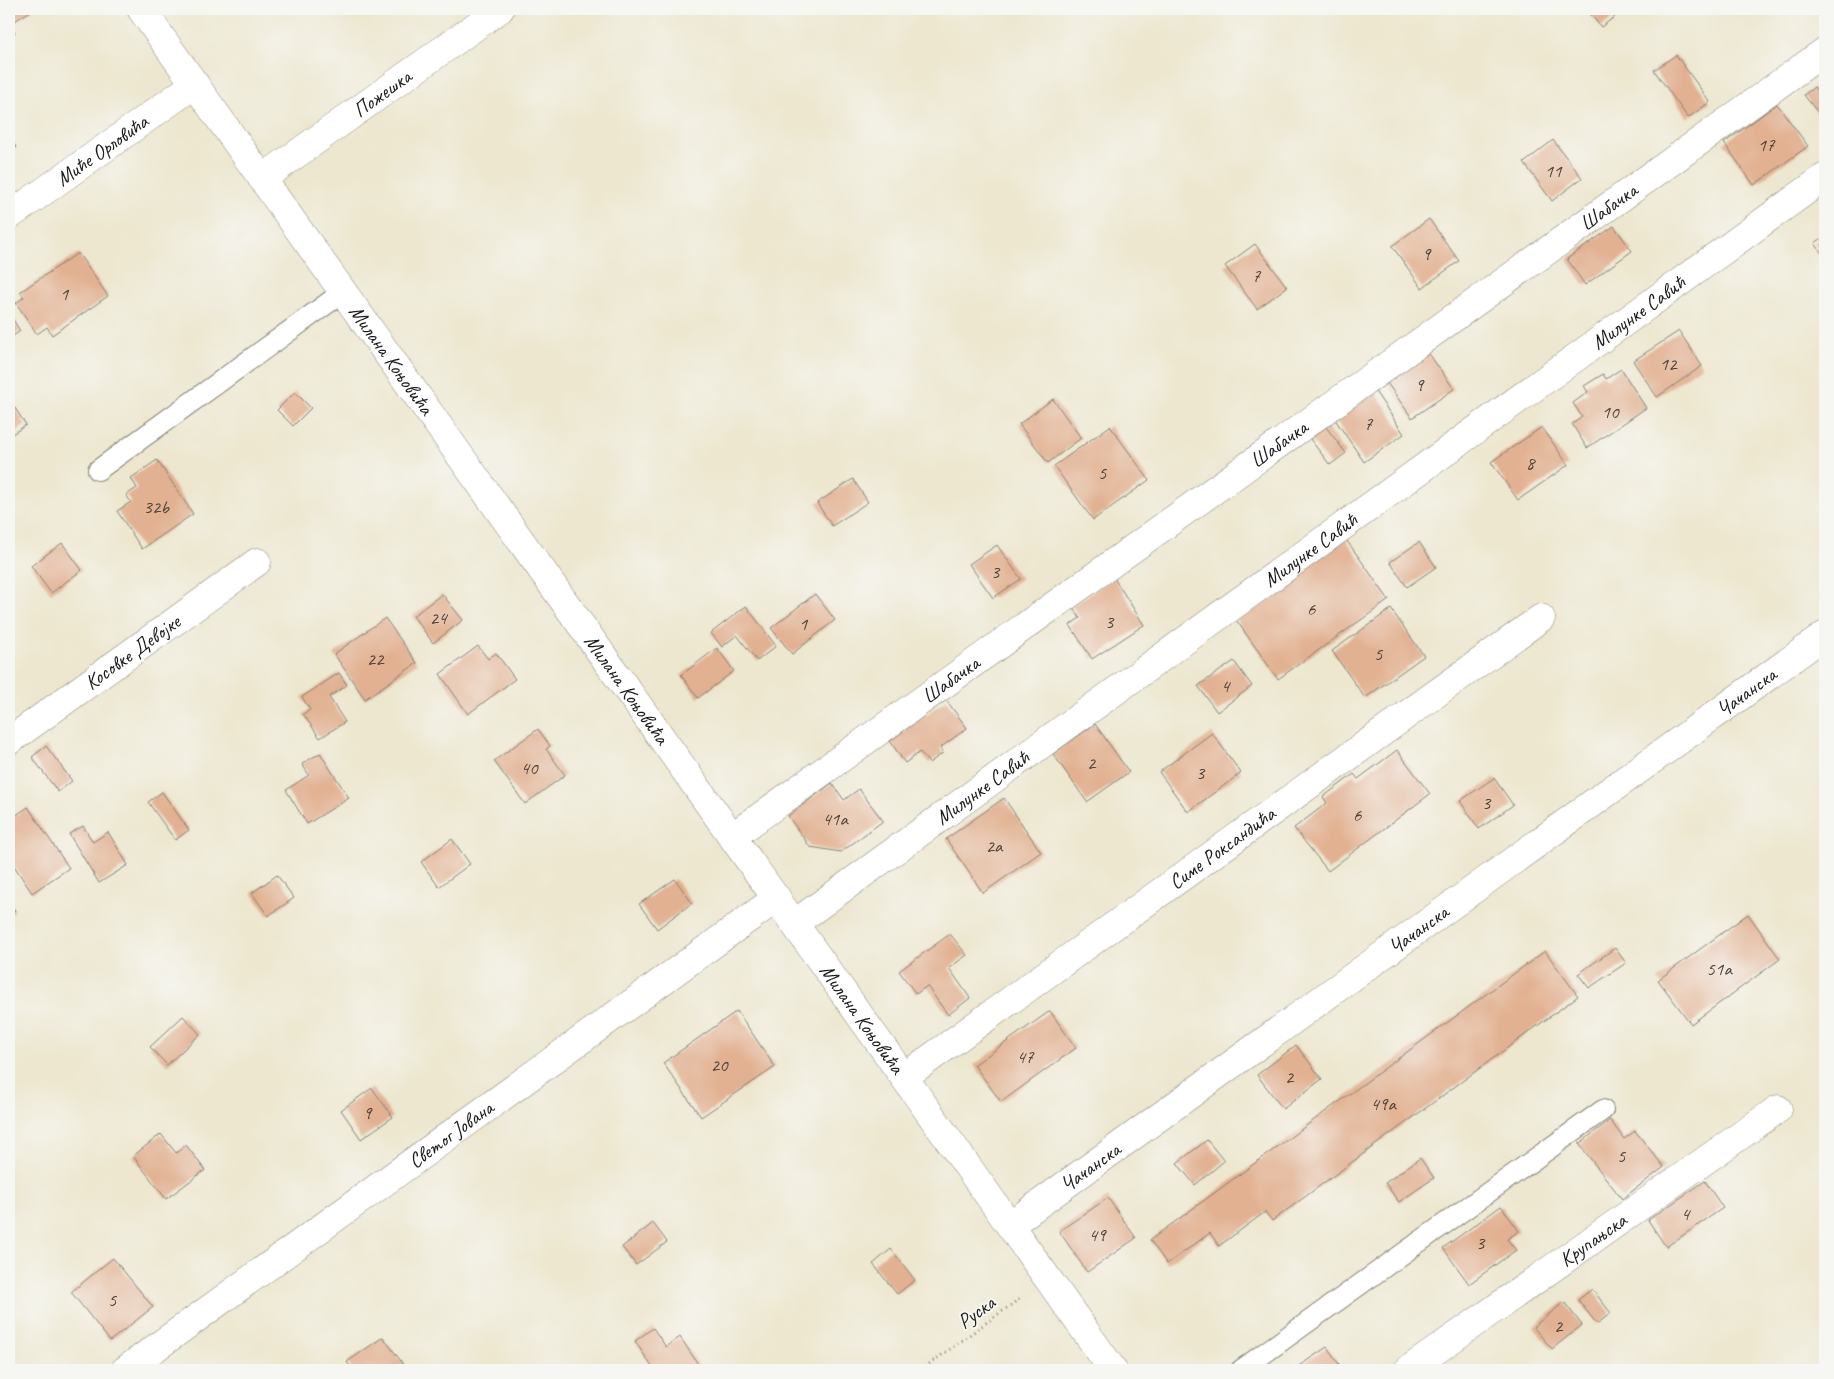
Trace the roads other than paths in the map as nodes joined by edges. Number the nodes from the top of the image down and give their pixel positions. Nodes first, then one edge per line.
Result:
1 (141, 9) edge
2 (500, 9) edge
3 (1825, 51) edge
4 (195, 84) junction
5 (1825, 177) edge
6 (263, 178) junction
7 (9, 216) edge
8 (343, 292) junction
9 (98, 470) dead end
10 (257, 562) dead end
11 (1541, 618) dead end
12 (1825, 635) edge
13 (9, 741) edge
14 (733, 836) junction
15 (777, 898) junction
16 (795, 923) junction
17 (904, 1077) junction
18 (1778, 1108) dead end
19 (1603, 1110) dead end
20 (1010, 1225) junction
21 (125, 1370) edge
22 (1113, 1370) edge
23 (1241, 1370) edge
24 (1408, 1370) edge

1 - 4 street, Милана Коњовића
2 - 6 street, Пожешка
3 - 14 street, Шабачка
4 - 6 street, Милана Коњовића
4 - 7 street, Миће Орловића
5 - 16 street, Милунке Савић
6 - 8 street, Милана Коњовића
8 - 9 lane
8 - 14 street, Милана Коњовића
10 - 13 street, Косовке Девојке
11 - 17 street, Симе Роксандића
12 - 20 street, Чачанска
14 - 15 street, Милана Коњовића
15 - 16 street, Милана Коњовића
15 - 21 street, Светог Јована
16 - 17 street, Милана Коњовића
17 - 20 street, Милана Коњовића
18 - 24 street, Крупањска
19 - 23 lane
20 - 22 street, Милана Коњовића

